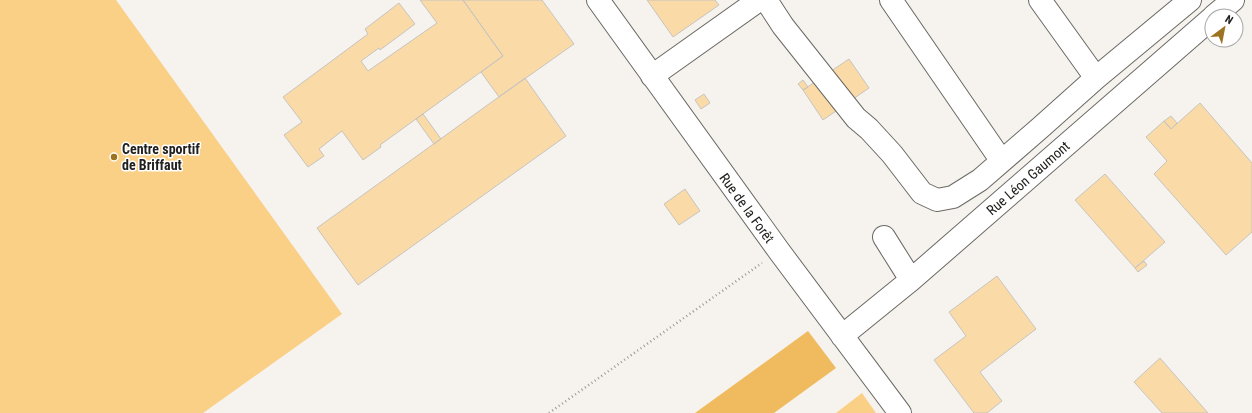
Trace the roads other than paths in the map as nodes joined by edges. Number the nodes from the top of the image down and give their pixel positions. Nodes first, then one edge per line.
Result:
1 (598, 0) edge
2 (759, 0) edge
3 (766, 0) edge
4 (891, 0) edge
5 (1040, 0) edge
6 (1233, 0) edge
7 (1184, 2) edge
8 (1224, 8) edge
9 (1204, 25) edge
10 (652, 76) junction
11 (1096, 78) junction
12 (1001, 160) junction
13 (884, 237) dead end
14 (911, 280) junction
15 (842, 336) junction
16 (900, 413) edge

1 - 10 street, Rue de la Forêt
2 - 10 street
3 - 12 street
4 - 12 street
5 - 11 street
6 - 8 street
7 - 11 street
9 - 14 street, Rue Léon Gaumont
10 - 15 street, Rue de la Forêt
11 - 12 street
13 - 14 street
14 - 15 street, Rue Léon Gaumont
15 - 16 street, Rue de la Forêt

